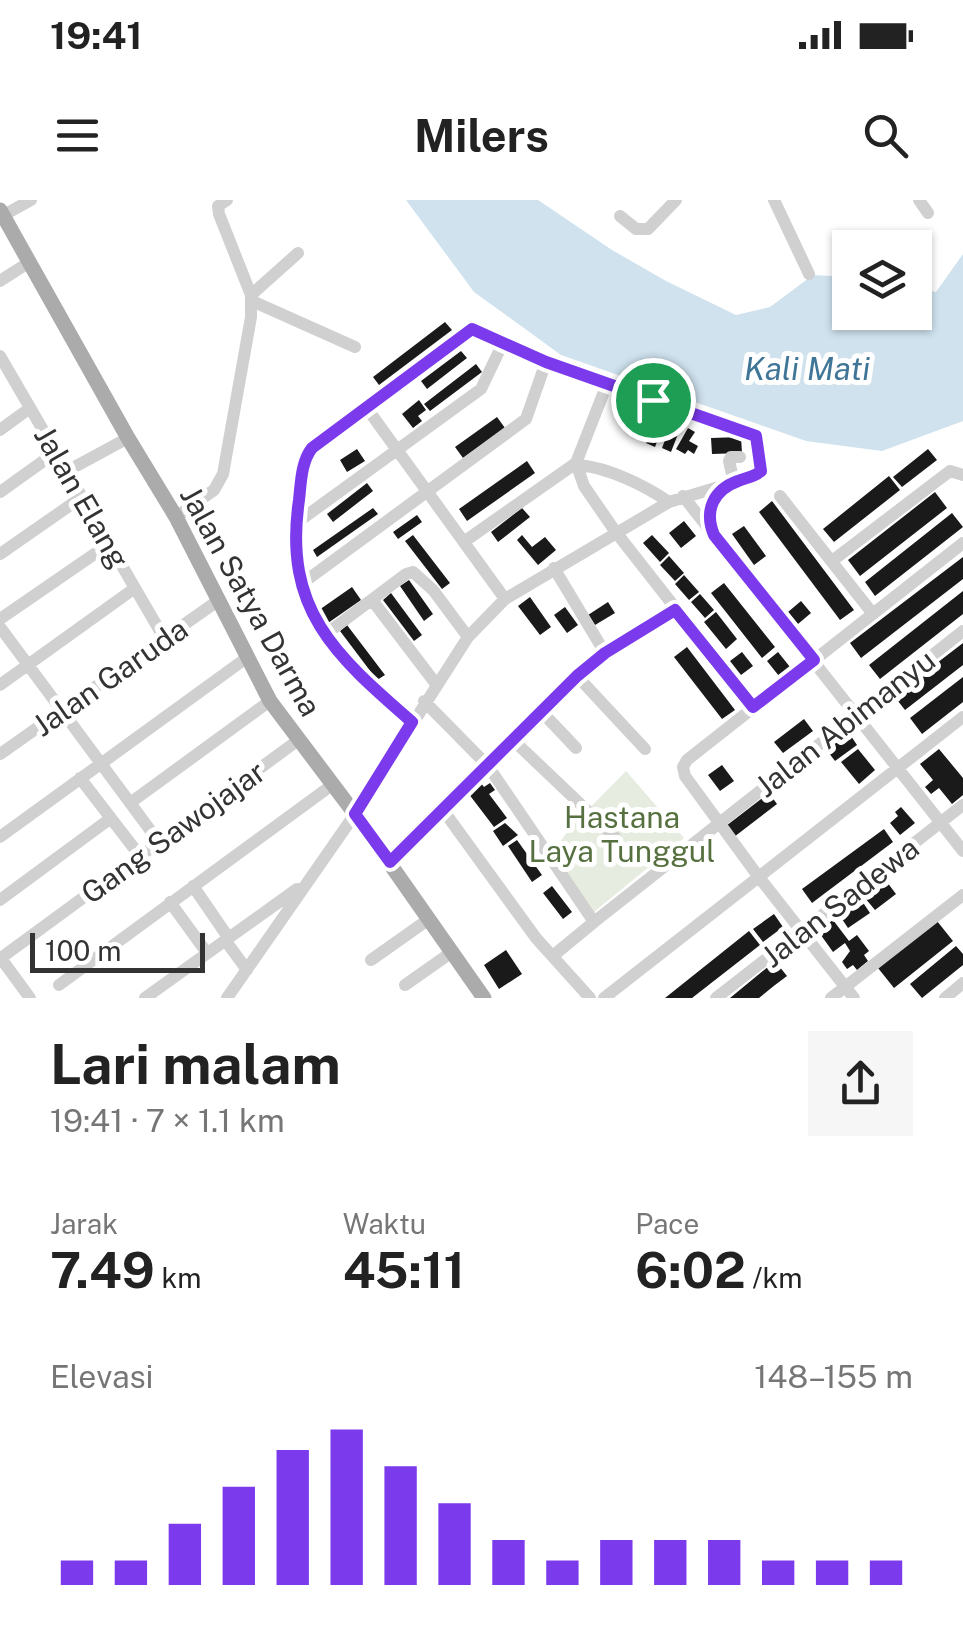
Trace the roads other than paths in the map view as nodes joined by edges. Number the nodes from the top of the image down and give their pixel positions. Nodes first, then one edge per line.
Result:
1 (31, 200) edge
2 (227, 200) edge
3 (676, 200) edge
4 (920, 200) edge
5 (780, 202) edge
6 (1, 213) edge
7 (928, 213) dead end
8 (620, 216) dead end
9 (298, 253) dead end
10 (28, 263) junction
11 (808, 274) dead end
12 (0, 281) edge
13 (251, 298) junction
14 (503, 343) junction
15 (355, 347) dead end
16 (546, 362) junction
17 (2, 363) edge
18 (607, 384) junction
19 (366, 407) junction
20 (30, 408) junction
21 (0, 430) edge
22 (128, 438) junction
23 (398, 449) junction
24 (56, 452) junction
25 (740, 457) dead end
26 (578, 464) junction
27 (67, 471) junction
28 (956, 473) edge
29 (734, 482) junction
30 (0, 492) edge
31 (429, 492) junction
32 (82, 496) junction
33 (683, 496) junction
34 (780, 496) dead end
35 (669, 502) junction
36 (176, 517) junction
37 (295, 524) junction
38 (615, 531) junction
39 (714, 535) junction
40 (464, 541) junction
41 (963, 542) edge
42 (109, 544) junction
43 (0, 554) edge
44 (832, 562) junction
45 (554, 568) junction
46 (300, 585) junction
47 (134, 588) junction
48 (505, 599) junction
49 (220, 600) junction
50 (372, 600) junction
51 (675, 610) junction
52 (872, 614) junction
53 (0, 619) edge
54 (0, 627) edge
55 (963, 631) edge
56 (326, 634) junction
57 (468, 637) junction
58 (164, 638) junction
59 (605, 653) junction
60 (245, 658) junction
61 (814, 660) junction
62 (28, 665) junction
63 (577, 676) junction
64 (436, 684) junction
65 (0, 685) edge
66 (270, 701) junction
67 (424, 701) junction
68 (753, 707) junction
69 (62, 710) junction
70 (540, 710) junction
71 (856, 714) junction
72 (962, 719) edge
73 (412, 722) junction
74 (513, 740) junction
75 (297, 741) junction
76 (576, 748) dead end
77 (645, 749) dead end
78 (0, 754) edge
79 (101, 763) junction
80 (488, 766) junction
81 (897, 767) junction
82 (80, 778) junction
83 (332, 785) junction
84 (130, 802) junction
85 (963, 806) edge
86 (443, 810) junction
87 (355, 814) junction
88 (110, 818) junction
89 (718, 822) junction
90 (941, 823) junction
91 (0, 837) edge
92 (616, 838) dead end
93 (160, 842) junction
94 (963, 851) edge
95 (140, 856) junction
96 (390, 862) junction
97 (758, 876) junction
98 (306, 883) junction
99 (193, 886) junction
100 (963, 895) edge
101 (0, 900) edge
102 (170, 902) junction
103 (430, 919) junction
104 (594, 922) junction
105 (802, 932) junction
106 (227, 938) junction
107 (207, 952) junction
108 (452, 952) junction
109 (554, 955) junction
110 (0, 958) edge
111 (371, 960) dead end
112 (246, 970) junction
113 (963, 984) edge
114 (405, 985) dead end
115 (59, 986) dead end
116 (850, 992) edge
117 (30, 998) edge
118 (145, 998) edge
119 (227, 998) edge
120 (484, 998) edge
121 (590, 998) edge
122 (604, 998) edge
123 (716, 998) edge
124 (831, 998) edge
125 (945, 998) edge

1 - 6 street
2 - 13 street
3 - 8 street
4 - 7 street
5 - 11 street
6 - 10 main road, Jalan Satya Darma
9 - 13 street
10 - 12 street
10 - 22 main road, Jalan Satya Darma
13 - 15 street
13 - 36 street
14 - 16 street
14 - 19 street
14 - 23 street
16 - 18 street
16 - 31 street
17 - 20 street, Jalan Elang
18 - 26 street
18 - 29 street
19 - 23 street
19 - 37 street
20 - 21 street
20 - 24 street, Jalan Elang
22 - 27 street
22 - 36 main road, Jalan Satya Darma
23 - 31 street
23 - 37 street
24 - 27 street, Jalan Elang
24 - 30 street
25 - 29 street
26 - 35 street
26 - 38 street
26 - 40 street
27 - 32 street, Jalan Elang
28 - 44 street
29 - 33 street
29 - 39 street
31 - 40 street
31 - 46 street
32 - 42 street, Jalan Elang
32 - 43 street
33 - 35 street
33 - 39 street
34 - 44 street
35 - 38 street
36 - 49 main road, Jalan Satya Darma
37 - 46 street
38 - 45 street
38 - 51 street
39 - 61 street
40 - 48 street
41 - 52 street
42 - 47 street, Jalan Elang
42 - 53 street
44 - 52 street
45 - 48 street
45 - 59 street
46 - 56 street
47 - 58 street, Jalan Elang
47 - 62 street
48 - 57 street
49 - 58 street, Jalan Garuda
49 - 60 main road, Jalan Satya Darma
50 - 56 street
50 - 57 street
50 - 64 street
51 - 59 street
51 - 68 street
52 - 61 street
54 - 62 street
55 - 71 street, Jalan Abimanyu
56 - 73 street
57 - 64 street
58 - 69 street, Jalan Garuda
59 - 63 street
60 - 66 main road, Jalan Satya Darma
60 - 79 street
61 - 68 street
61 - 71 street
62 - 65 street
62 - 69 street
63 - 70 street
63 - 77 street
64 - 67 street
66 - 75 main road, Jalan Satya Darma
66 - 84 street
67 - 73 street
67 - 80 street
68 - 89 street
69 - 78 street, Jalan Garuda
69 - 79 street
70 - 74 street
70 - 76 street
71 - 81 street
71 - 89 street, Jalan Abimanyu
72 - 81 street
73 - 87 street
74 - 80 street
74 - 92 street
75 - 83 main road, Jalan Satya Darma
75 - 93 street, Gang Sawojajar
79 - 82 street
79 - 84 street
80 - 86 street
80 - 104 street
81 - 90 street
81 - 97 street
82 - 88 street
82 - 91 street
83 - 87 main road, Jalan Satya Darma
83 - 99 street
84 - 93 street
85 - 90 street, Jalan Sadewa
86 - 96 street
86 - 109 street
87 - 96 main road, Jalan Satya Darma
87 - 98 street
88 - 95 street
88 - 101 street
89 - 97 street
89 - 104 street, Jalan Abimanyu
90 - 94 street
90 - 105 street, Jalan Sadewa
93 - 95 street, Gang Sawojajar
95 - 110 street, Gang Sawojajar
96 - 103 main road, Jalan Satya Darma
97 - 105 street
97 - 122 street
98 - 106 street
98 - 112 street
99 - 102 street
99 - 106 street
100 - 116 street
102 - 107 street
102 - 115 street
103 - 108 main road, Jalan Satya Darma
103 - 111 street
104 - 109 street, Jalan Abimanyu
105 - 116 street
105 - 123 street, Jalan Sadewa
106 - 107 street
106 - 112 street
107 - 118 street
108 - 114 street
108 - 120 main road, Jalan Satya Darma
109 - 121 street
110 - 117 street
112 - 119 street
113 - 125 street
116 - 124 street

